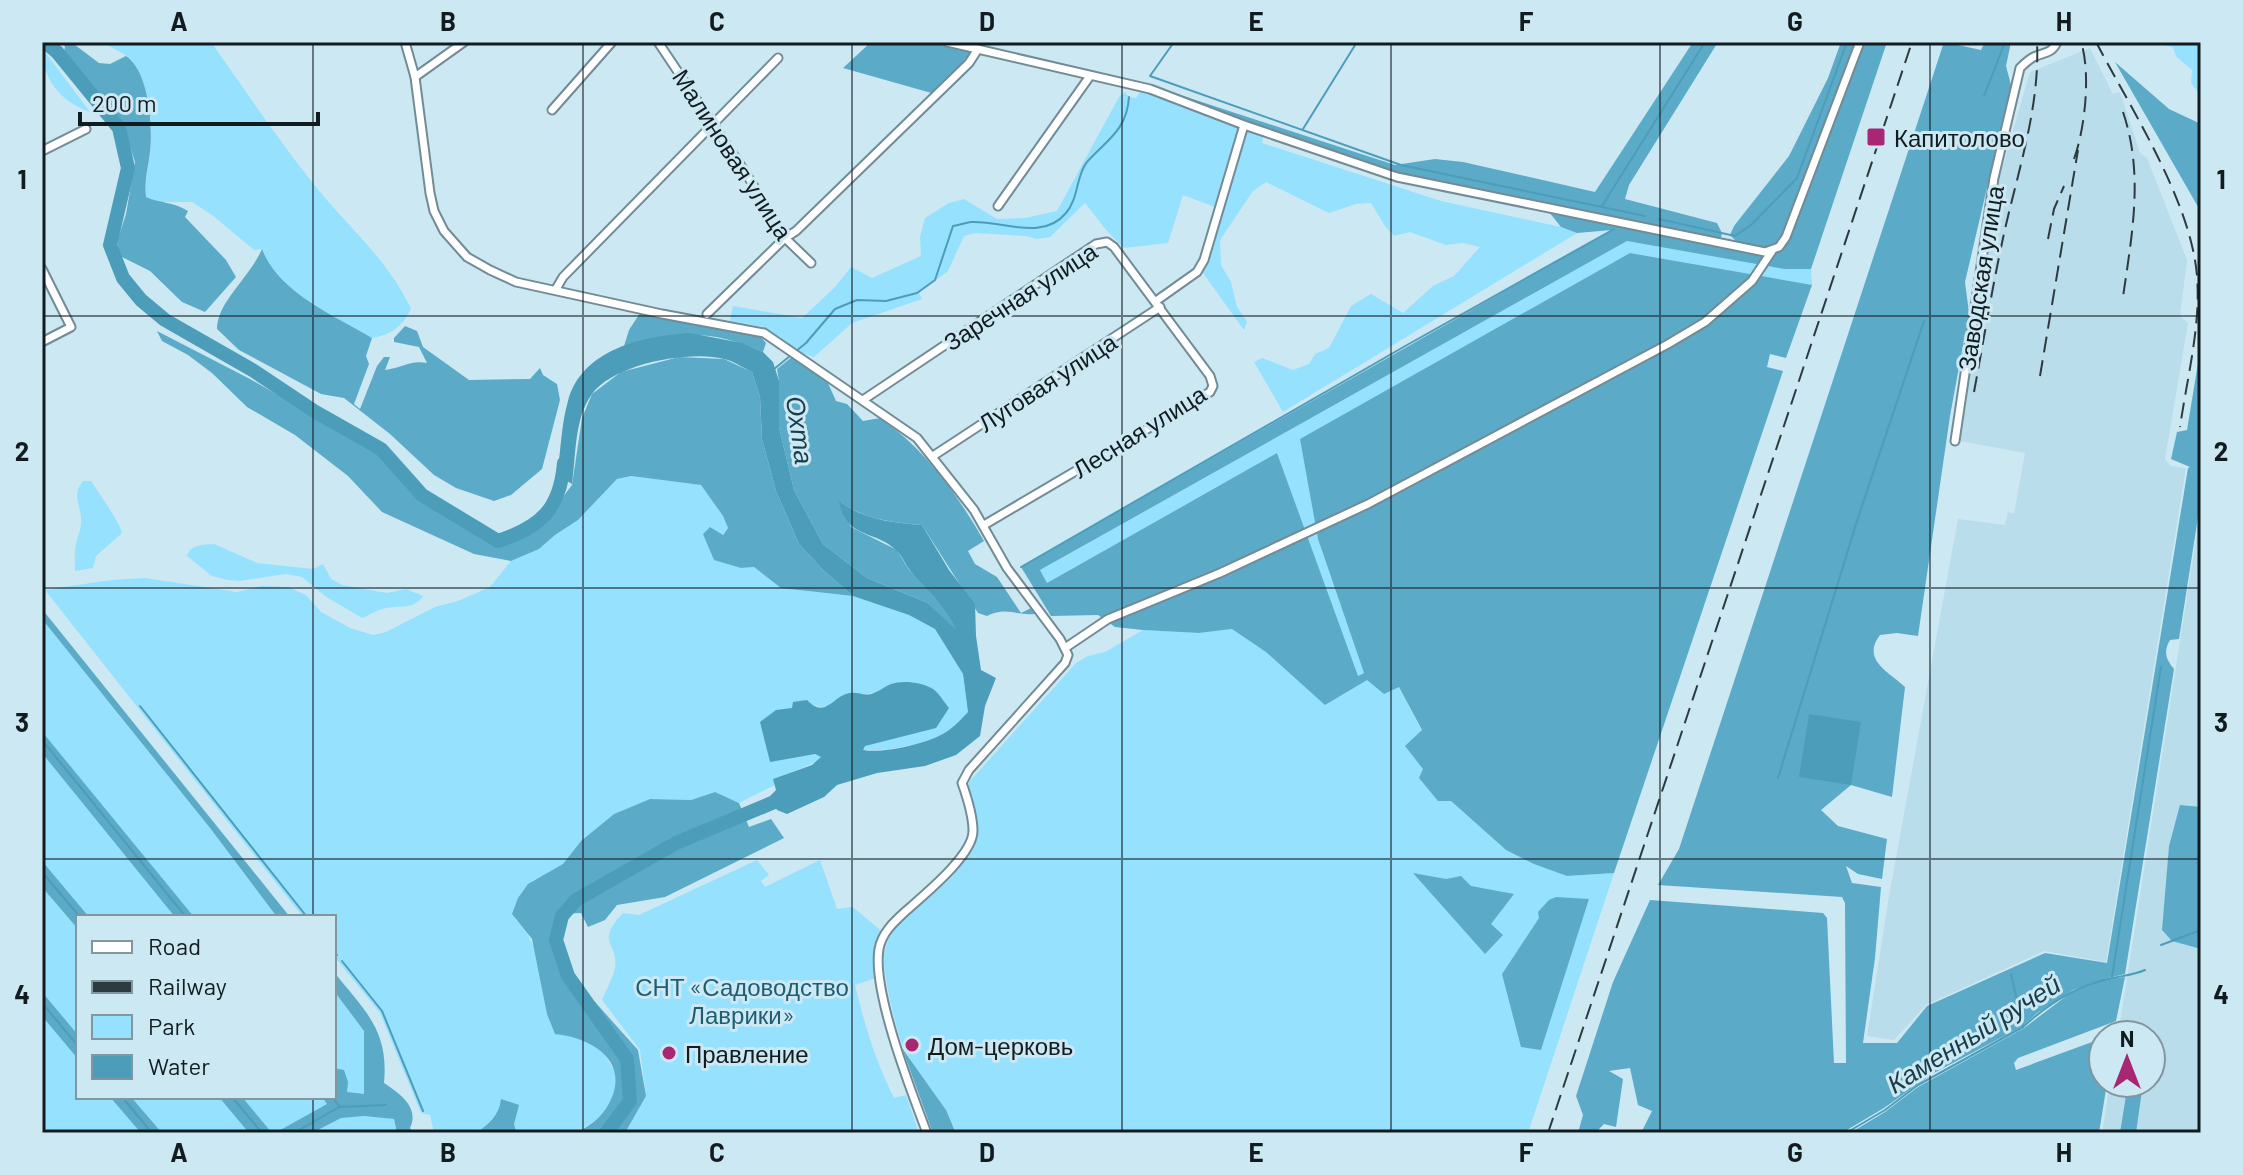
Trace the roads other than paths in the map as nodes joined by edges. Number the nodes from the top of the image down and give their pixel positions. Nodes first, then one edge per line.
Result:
1 (405, 42) edge
2 (464, 42) edge
3 (612, 42) edge
4 (658, 42) edge
5 (947, 42) edge
6 (1860, 42) edge
7 (2057, 42) edge
8 (978, 49) junction
9 (778, 58) dead end
10 (1090, 76) junction
11 (415, 77) junction
12 (552, 110) dead end
13 (713, 124) junction
14 (1244, 125) junction
15 (86, 129) dead end
16 (42, 151) edge
17 (998, 206) dead end
18 (785, 238) junction
19 (1772, 251) junction
20 (811, 263) dead end
21 (42, 269) edge
22 (556, 289) junction
23 (1158, 304) junction
24 (707, 314) dead end
25 (42, 342) edge
26 (863, 400) junction
27 (1955, 441) dead end
28 (933, 456) junction
29 (984, 525) junction
30 (1065, 648) junction
31 (927, 1133) edge

1 - 11 street
2 - 11 street
3 - 12 street
4 - 13 street, Малиновая улица
5 - 8 street
6 - 19 street
7 - 27 street, Заводская улица
8 - 10 street
8 - 18 street
9 - 13 street
10 - 14 street
10 - 17 street
11 - 22 street
13 - 18 street, Малиновая улица
13 - 22 street
14 - 19 street
14 - 23 street, Луговая улица
15 - 16 street
18 - 20 street, Малиновая улица
18 - 24 street
19 - 30 street
21 - 25 street
22 - 26 street
23 - 26 street, Заречная улица
23 - 28 street, Луговая улица
23 - 29 street, Лесная улица
26 - 28 street
28 - 29 street
29 - 30 street
30 - 31 street

